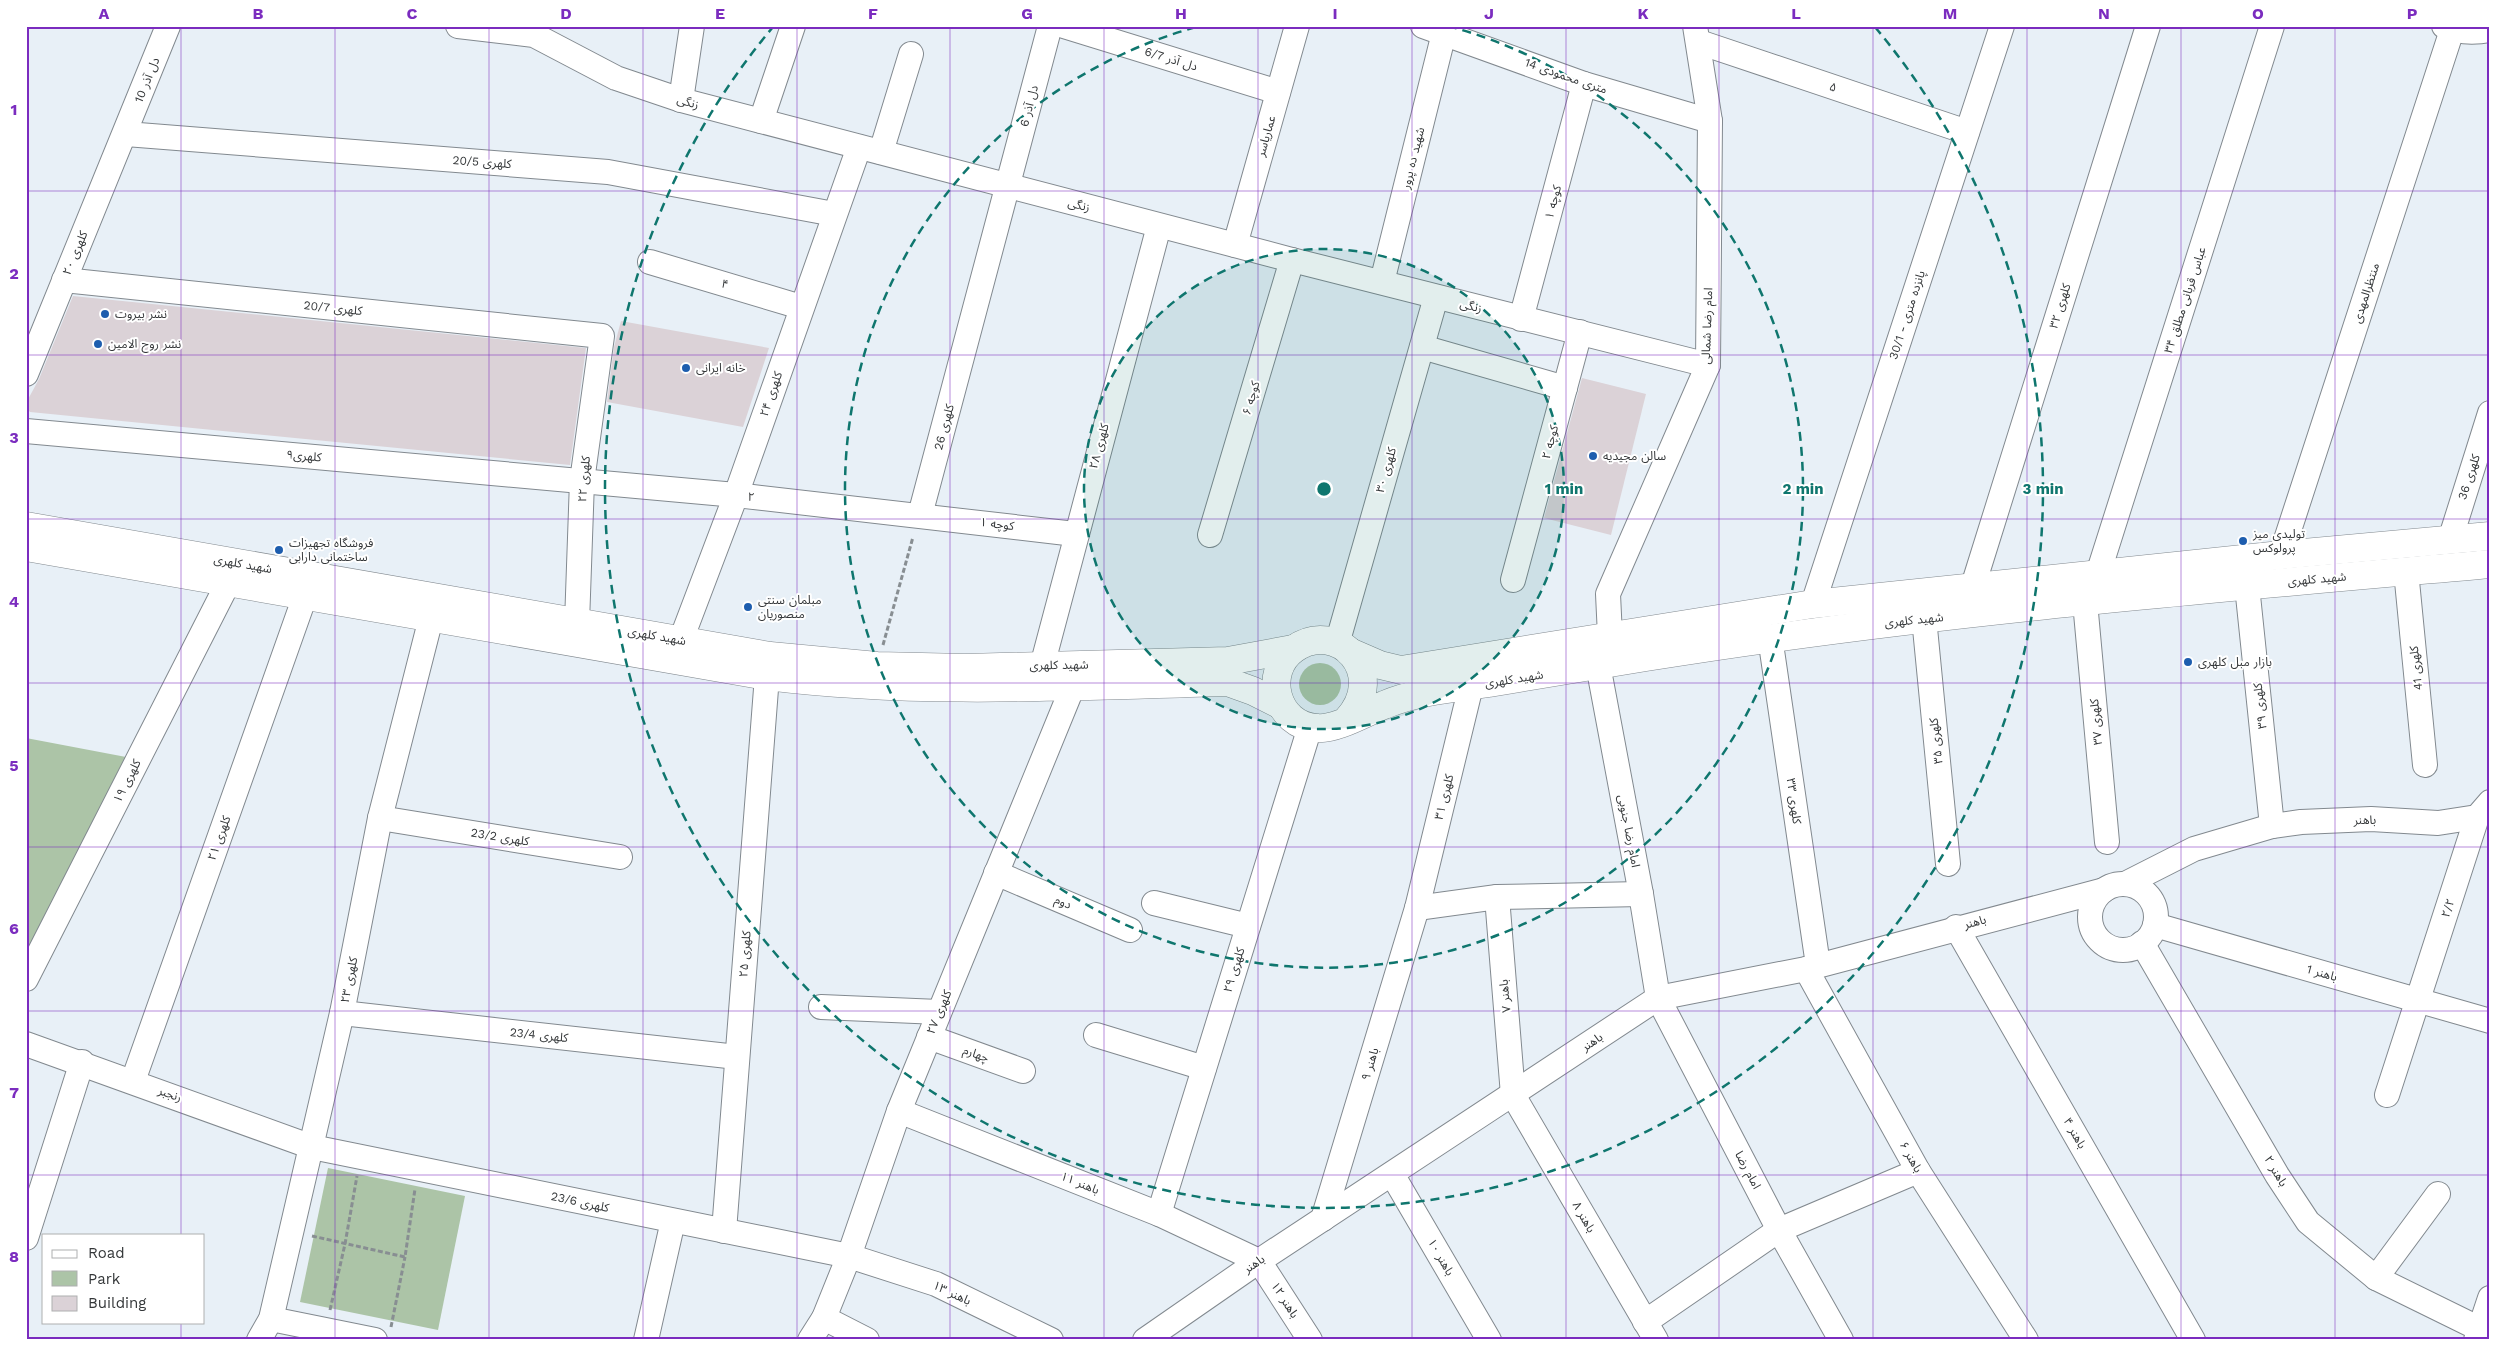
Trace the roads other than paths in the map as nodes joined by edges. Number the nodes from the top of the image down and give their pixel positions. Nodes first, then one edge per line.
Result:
1 (168, 26) edge
2 (458, 26) edge
3 (692, 26) edge
4 (793, 26) edge
5 (1050, 26) edge
6 (1064, 26) edge
7 (1297, 26) edge
8 (2002, 26) edge
9 (2148, 26) edge
10 (2272, 26) edge
11 (2448, 28) edge
12 (1434, 30) edge
13 (2490, 30) edge
14 (1697, 34) edge
15 (910, 54) dead end
16 (1584, 84) junction
17 (1278, 92) junction
18 (681, 100) junction
19 (761, 121) junction
20 (1710, 121) junction
21 (1967, 132) junction
22 (126, 134) junction
23 (870, 150) junction
24 (1009, 187) junction
25 (834, 214) junction
26 (1159, 226) junction
27 (1235, 245) junction
28 (1292, 260) junction
29 (650, 262) dead end
30 (64, 280) junction
31 (1382, 282) junction
32 (1436, 297) junction
33 (801, 306) junction
34 (1521, 319) junction
35 (1580, 332) junction
36 (602, 336) joint
37 (1422, 347) junction
38 (1708, 365) junction
39 (26, 374) edge
40 (1565, 388) junction
41 (2490, 414) edge
42 (26, 431) edge
43 (582, 480) junction
44 (736, 495) junction
45 (920, 515) junction
46 (26, 526) edge
47 (1075, 534) junction
48 (1210, 535) dead end
49 (2490, 536) edge
50 (2450, 540) junction
51 (26, 547) edge
52 (2281, 555) junction
53 (2490, 564) edge
54 (2406, 571) junction
55 (2098, 574) junction
56 (1513, 580) dead end
57 (228, 583) junction
58 (1973, 586) junction
59 (2247, 586) junction
60 (305, 596) junction
61 (2085, 602) junction
62 (1813, 604) junction
63 (431, 618) junction
64 (1924, 618) junction
65 (577, 623) junction
66 (1610, 636) junction
67 (1770, 638) junction
68 (681, 640) junction
69 (1343, 648) junction
70 (1293, 649) junction
71 (1598, 665) junction
72 (1042, 666) junction
73 (767, 676) junction
74 (1073, 686) junction
75 (1471, 686) junction
76 (1280, 705) junction
77 (1347, 720) junction
78 (1310, 727) junction
79 (2426, 765) dead end
80 (2483, 809) edge
81 (380, 818) junction
82 (2272, 826) junction
83 (2106, 842) dead end
84 (620, 857) dead end
85 (1948, 864) dead end
86 (996, 874) junction
87 (2115, 887) junction
88 (1641, 894) junction
89 (1497, 897) junction
90 (1154, 903) dead end
91 (1417, 908) junction
92 (1248, 926) junction
93 (1956, 927) junction
94 (1130, 930) dead end
95 (2149, 934) junction
96 (1812, 967) junction
97 (26, 979) edge
98 (1658, 998) junction
99 (2418, 1000) junction
100 (821, 1007) dead end
101 (939, 1012) junction
102 (342, 1013) junction
103 (2490, 1021) edge
104 (1096, 1035) dead end
105 (929, 1037) junction
106 (26, 1044) edge
107 (737, 1057) junction
108 (82, 1062) junction
109 (1204, 1068) junction
110 (1023, 1071) dead end
111 (133, 1081) junction
112 (1513, 1094) junction
113 (2387, 1095) dead end
114 (899, 1111) junction
115 (312, 1147) junction
116 (1918, 1171) junction
117 (1392, 1174) junction
118 (2438, 1194) dead end
119 (1159, 1214) junction
120 (1323, 1219) junction
121 (673, 1221) junction
122 (1779, 1230) junction
123 (724, 1231) junction
124 (26, 1238) edge
125 (849, 1256) junction
126 (1260, 1260) junction
127 (2376, 1278) junction
128 (2490, 1298) edge
129 (824, 1318) junction
130 (271, 1319) junction
131 (1650, 1331) edge
132 (2481, 1335) edge
133 (371, 1337) edge
134 (259, 1340) edge
135 (646, 1340) edge
136 (810, 1340) edge
137 (867, 1340) edge
138 (1051, 1340) edge
139 (1145, 1340) edge
140 (1310, 1340) edge
141 (1489, 1340) edge
142 (1841, 1340) edge
143 (2026, 1340) edge
144 (2193, 1340) edge

1 - 22 street, دل آذر 10
2 - 18 street, زنگی
3 - 18 street
4 - 19 street
5 - 24 street, دل آذر 6
6 - 17 street, دل آذر 6/7
7 - 17 street, عماریاسر
8 - 21 street, 30/1 - پانزده متری
9 - 58 street, کلهری ۳۲
10 - 55 street, عباس قربانی مطلق ۳۴
11 - 13 street
11 - 52 street, منتظرالمهدی
12 - 16 street, 14 متری محمودی
12 - 31 street, شهید ده پرور
14 - 20 street, امام رضا شمالی
14 - 21 street, ۵
15 - 23 street, کلهری ۲۴
16 - 20 street, 14 متری محمودی
16 - 34 street, ۱ کوچه
17 - 27 street, عماریاسر
18 - 19 street, زنگی
19 - 23 street, زنگی
20 - 38 street, امام رضا شمالی
21 - 62 street, 30/1 - پانزده متری
22 - 25 street, کلهری 20/5
22 - 30 street, کلهری ۲۰
23 - 24 street, زنگی
23 - 25 street, کلهری ۲۴
24 - 26 street, زنگی
24 - 45 street, کلهری 26
25 - 33 street, کلهری ۲۴
26 - 27 street, زنگی
26 - 47 street, کلهری ۲۸
27 - 28 street, زنگی
28 - 31 street, زنگی
28 - 48 street, ۶ کوچه
29 - 33 street, ۴
30 - 36 street, کلهری 20/7
30 - 39 street, کلهری ۲۰
31 - 32 street, زنگی
32 - 34 street, زنگی
32 - 37 street, کلهری ۳۰
33 - 44 street, کلهری ۲۴
34 - 35 street, زنگی
35 - 38 street, زنگی
35 - 40 street, ۲ کوچه
36 - 43 street, کلهری ۲۲
37 - 40 street
37 - 69 street, کلهری ۳۰
38 - 66 street, امام رضا شمالی
40 - 56 street, ۲ کوچه
41 - 50 street, کلهری 36
42 - 43 street, کلهری۹
43 - 44 street, ۲
43 - 65 street, کلهری ۲۲
44 - 45 street, ۲
44 - 68 street, کلهری ۲۴
45 - 47 street, ۱ کوچه
46 - 65 main road, شهید کلهری
47 - 72 street, کلهری ۲۸
49 - 50 main road
50 - 52 main road
51 - 57 main road, شهید کلهری
52 - 55 main road
53 - 54 main road, شهید کلهری
54 - 59 main road, شهید کلهری
54 - 79 street, کلهری 41
55 - 58 main road
57 - 60 main road, شهید کلهری
57 - 97 street, کلهری ۱۹
58 - 62 main road
59 - 61 main road, شهید کلهری
59 - 82 street, کلهری ۳۹
60 - 63 main road, شهید کلهری
60 - 111 street, کلهری ۲۱
61 - 64 main road, شهید کلهری
61 - 83 street, کلهری ۳۷
62 - 66 main road
63 - 73 main road, شهید کلهری
63 - 81 street, کلهری ۲۳
64 - 67 main road, شهید کلهری
64 - 85 street, کلهری ۳۵
65 - 68 main road, شهید کلهری
66 - 69 main road
67 - 71 main road, شهید کلهری
67 - 96 street, کلهری ۳۳
68 - 72 main road, شهید کلهری
69 - 70 main road
69 - 77 main road
70 - 72 main road, شهید کلهری
70 - 76 main road
71 - 75 main road, شهید کلهری
71 - 88 street, امام رضا جنوبی
73 - 74 main road, شهید کلهری
73 - 107 street, کلهری ۲۵
74 - 76 main road, شهید کلهری
74 - 86 street, کلهری ۲۷
75 - 77 main road, شهید کلهری
75 - 91 street, کلهری ۳۱
76 - 78 main road
77 - 78 main road
78 - 92 street, کلهری ۲۹
80 - 82 street, باهنر
80 - 99 street, ۲/۲
81 - 84 street, کلهری 23/2
81 - 102 street, کلهری ۲۳
82 - 87 street, باهنر
86 - 94 street, دوم
86 - 101 street, کلهری ۲۷
87 - 93 street, باهنر
87 - 95 street
87 - 95 street
88 - 89 street
88 - 98 street, امام رضا جنوبی
89 - 91 street
89 - 112 street, باهنر ۷
90 - 92 street
91 - 120 street, باهنر ۹
92 - 109 street, کلهری ۲۹
93 - 96 street, باهنر
93 - 144 street, باهنر ۴
95 - 99 street, باهنر 1
95 - 127 street, باهنر ۲
96 - 98 street, باهنر
96 - 116 street, باهنر ۶
98 - 112 street, باهنر
98 - 122 street, امام رضا
99 - 103 street, باهنر 1
99 - 113 street, ۲/۲
100 - 101 street
101 - 105 street, کلهری ۲۷
102 - 107 street, کلهری 23/4
102 - 115 street, کلهری ۲۳
104 - 109 street
105 - 110 street, چهارم
105 - 114 street, کلهری ۲۷
106 - 108 street, رنجبر
107 - 123 street, کلهری ۲۵
108 - 111 street, رنجبر
108 - 124 street
109 - 119 street, کلهری ۲۹
111 - 115 street, رنجبر
112 - 117 street, باهنر
112 - 131 street, باهنر ۸
114 - 119 street, باهنر ۱۱
114 - 125 street, کلهری ۲۷
115 - 121 street, کلهری 23/6
115 - 130 street, کلهری ۲۳
116 - 122 street
116 - 143 street, باهنر ۶
117 - 120 street, باهنر
117 - 141 street, باهنر ۱۰
118 - 127 street
119 - 126 street, باهنر ۱۱
120 - 126 street, باهنر
121 - 123 street, کلهری 23/6
121 - 135 street
122 - 131 street
122 - 142 street, امام رضا
123 - 125 street, کلهری 23/6
125 - 129 street, کلهری ۲۷
125 - 138 street, باهنر ۱۳
126 - 139 street, باهنر
126 - 140 street, باهنر ۱۲
127 - 132 street, باهنر ۲
128 - 132 street
129 - 136 street, کلهری ۲۷
129 - 137 street
130 - 133 street
130 - 134 street, کلهری ۲۳

